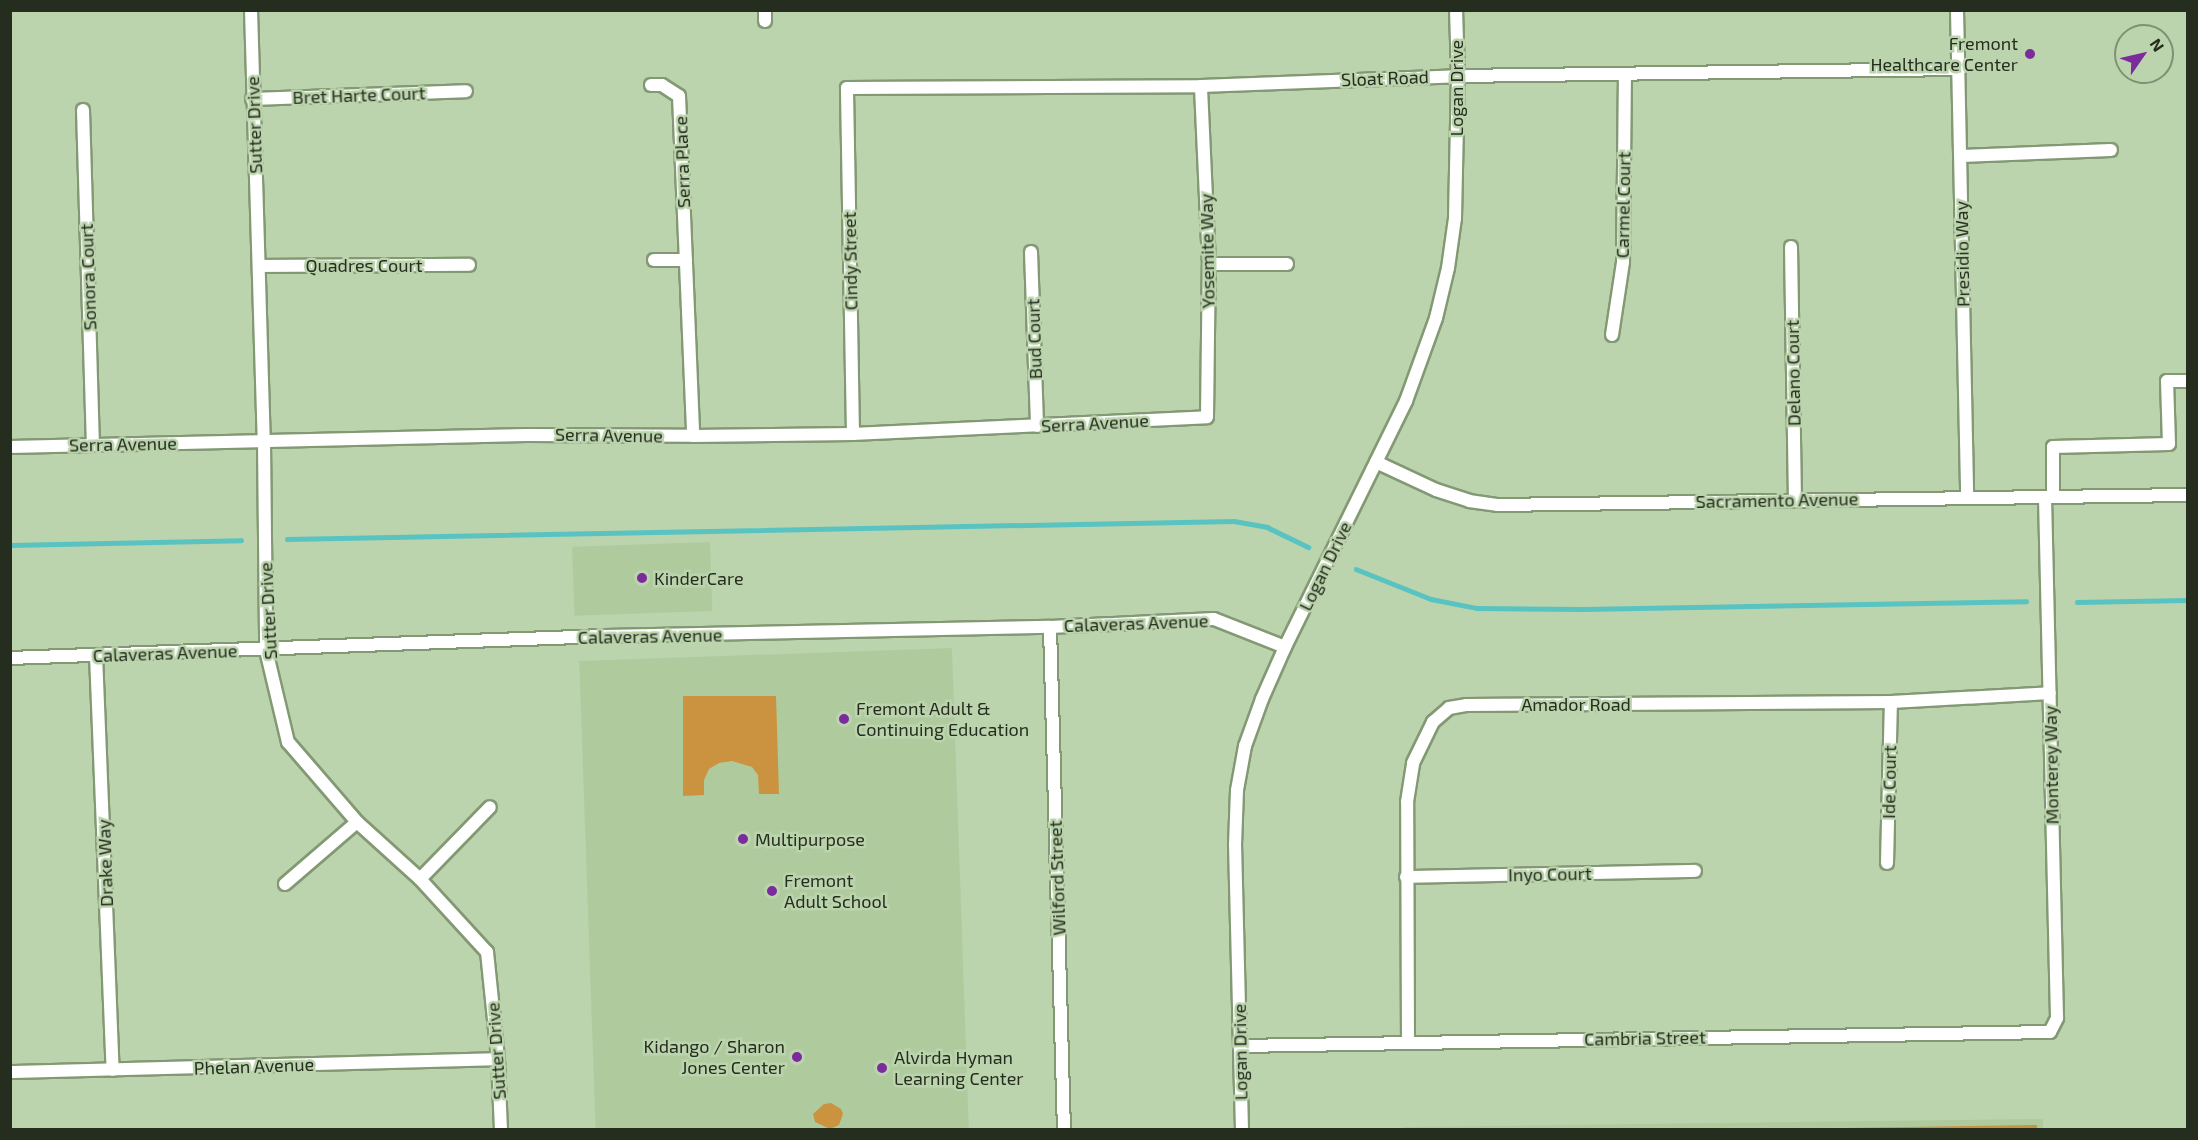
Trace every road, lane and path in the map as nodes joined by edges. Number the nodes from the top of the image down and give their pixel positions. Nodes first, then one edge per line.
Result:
1 (251, 10) edge
2 (1456, 10) edge
3 (1957, 10) edge
4 (1960, 69) junction
5 (1458, 75) junction
6 (1625, 75) junction
7 (651, 85) dead end
8 (1201, 86) junction
9 (847, 88) joint
10 (466, 92) dead end
11 (252, 99) junction
12 (83, 110) dead end
13 (2110, 150) dead end
14 (1961, 156) junction
15 (1791, 247) dead end
16 (1031, 252) dead end
17 (654, 260) dead end
18 (686, 260) junction
19 (1209, 264) junction
20 (1287, 264) dead end
21 (469, 265) dead end
22 (259, 266) junction
23 (1612, 335) dead end
24 (2187, 381) edge
25 (1207, 417) joint
26 (1037, 426) junction
27 (853, 434) junction
28 (693, 436) junction
29 (264, 442) junction
30 (93, 444) junction
31 (10, 447) edge
32 (1376, 462) junction
33 (2187, 495) edge
34 (2049, 497) junction
35 (1967, 498) junction
36 (1795, 500) junction
37 (1050, 627) junction
38 (1285, 647) junction
39 (266, 650) junction
40 (96, 655) junction
41 (10, 658) edge
42 (2050, 693) junction
43 (1891, 702) junction
44 (490, 807) dead end
45 (357, 822) junction
46 (1887, 863) dead end
47 (1695, 871) dead end
48 (1406, 877) junction
49 (420, 879) junction
50 (285, 884) dead end
51 (2050, 1032) joint
52 (1408, 1042) junction
53 (1240, 1046) junction
54 (498, 1059) junction
55 (113, 1070) junction
56 (10, 1072) edge
57 (501, 1130) edge
58 (1064, 1130) edge
59 (1242, 1130) edge

1 - 11 street, Sutter Drive
2 - 5 street, Logan Drive
3 - 4 street, Presidio Way
4 - 6 street, Sloat Road
4 - 14 street, Presidio Way
5 - 6 street, Sloat Road
5 - 8 street, Sloat Road
5 - 32 street, Logan Drive
6 - 23 street, Carmel Court
7 - 18 street, Serra Place
8 - 9 street, Sloat Road
8 - 19 street, Yosemite Way
9 - 27 street, Cindy Street
10 - 11 street, Bret Harte Court
11 - 22 street, Sutter Drive
12 - 30 street, Sonora Court
13 - 14 street
14 - 35 street, Presidio Way
15 - 36 street, Delano Court
16 - 26 street, Bud Court
17 - 18 street
18 - 28 street, Serra Place
19 - 20 street
19 - 25 street, Yosemite Way
21 - 22 street, Quadres Court
22 - 29 street, Sutter Drive
24 - 34 street, Monterey Way
25 - 26 street, Serra Avenue
26 - 27 street, Serra Avenue
27 - 28 street, Serra Avenue
28 - 29 street, Serra Avenue
29 - 30 street, Serra Avenue
29 - 39 street, Sutter Drive
30 - 31 street, Serra Avenue
32 - 36 street, Sacramento Avenue
32 - 38 street, Logan Drive
33 - 34 street, Sacramento Avenue
34 - 35 street, Sacramento Avenue
34 - 42 street, Monterey Way
35 - 36 street, Sacramento Avenue
37 - 38 street, Calaveras Avenue
37 - 39 street, Calaveras Avenue
37 - 58 street, Wilford Street
38 - 53 street, Logan Drive
39 - 40 street, Calaveras Avenue
39 - 45 street, Sutter Drive
40 - 41 street, Calaveras Avenue
40 - 55 street, Drake Way
42 - 43 street, Amador Road
42 - 51 street, Monterey Way
43 - 46 street, Ide Court
43 - 48 street, Amador Road
44 - 49 street
45 - 49 street, Sutter Drive
45 - 50 street
47 - 48 street, Inyo Court
48 - 52 street, Amador Road
49 - 54 street, Sutter Drive
51 - 52 street, Cambria Street
52 - 53 street, Cambria Street
53 - 59 street, Logan Drive
54 - 55 street, Phelan Avenue
54 - 57 street, Sutter Drive
55 - 56 street, Phelan Avenue

